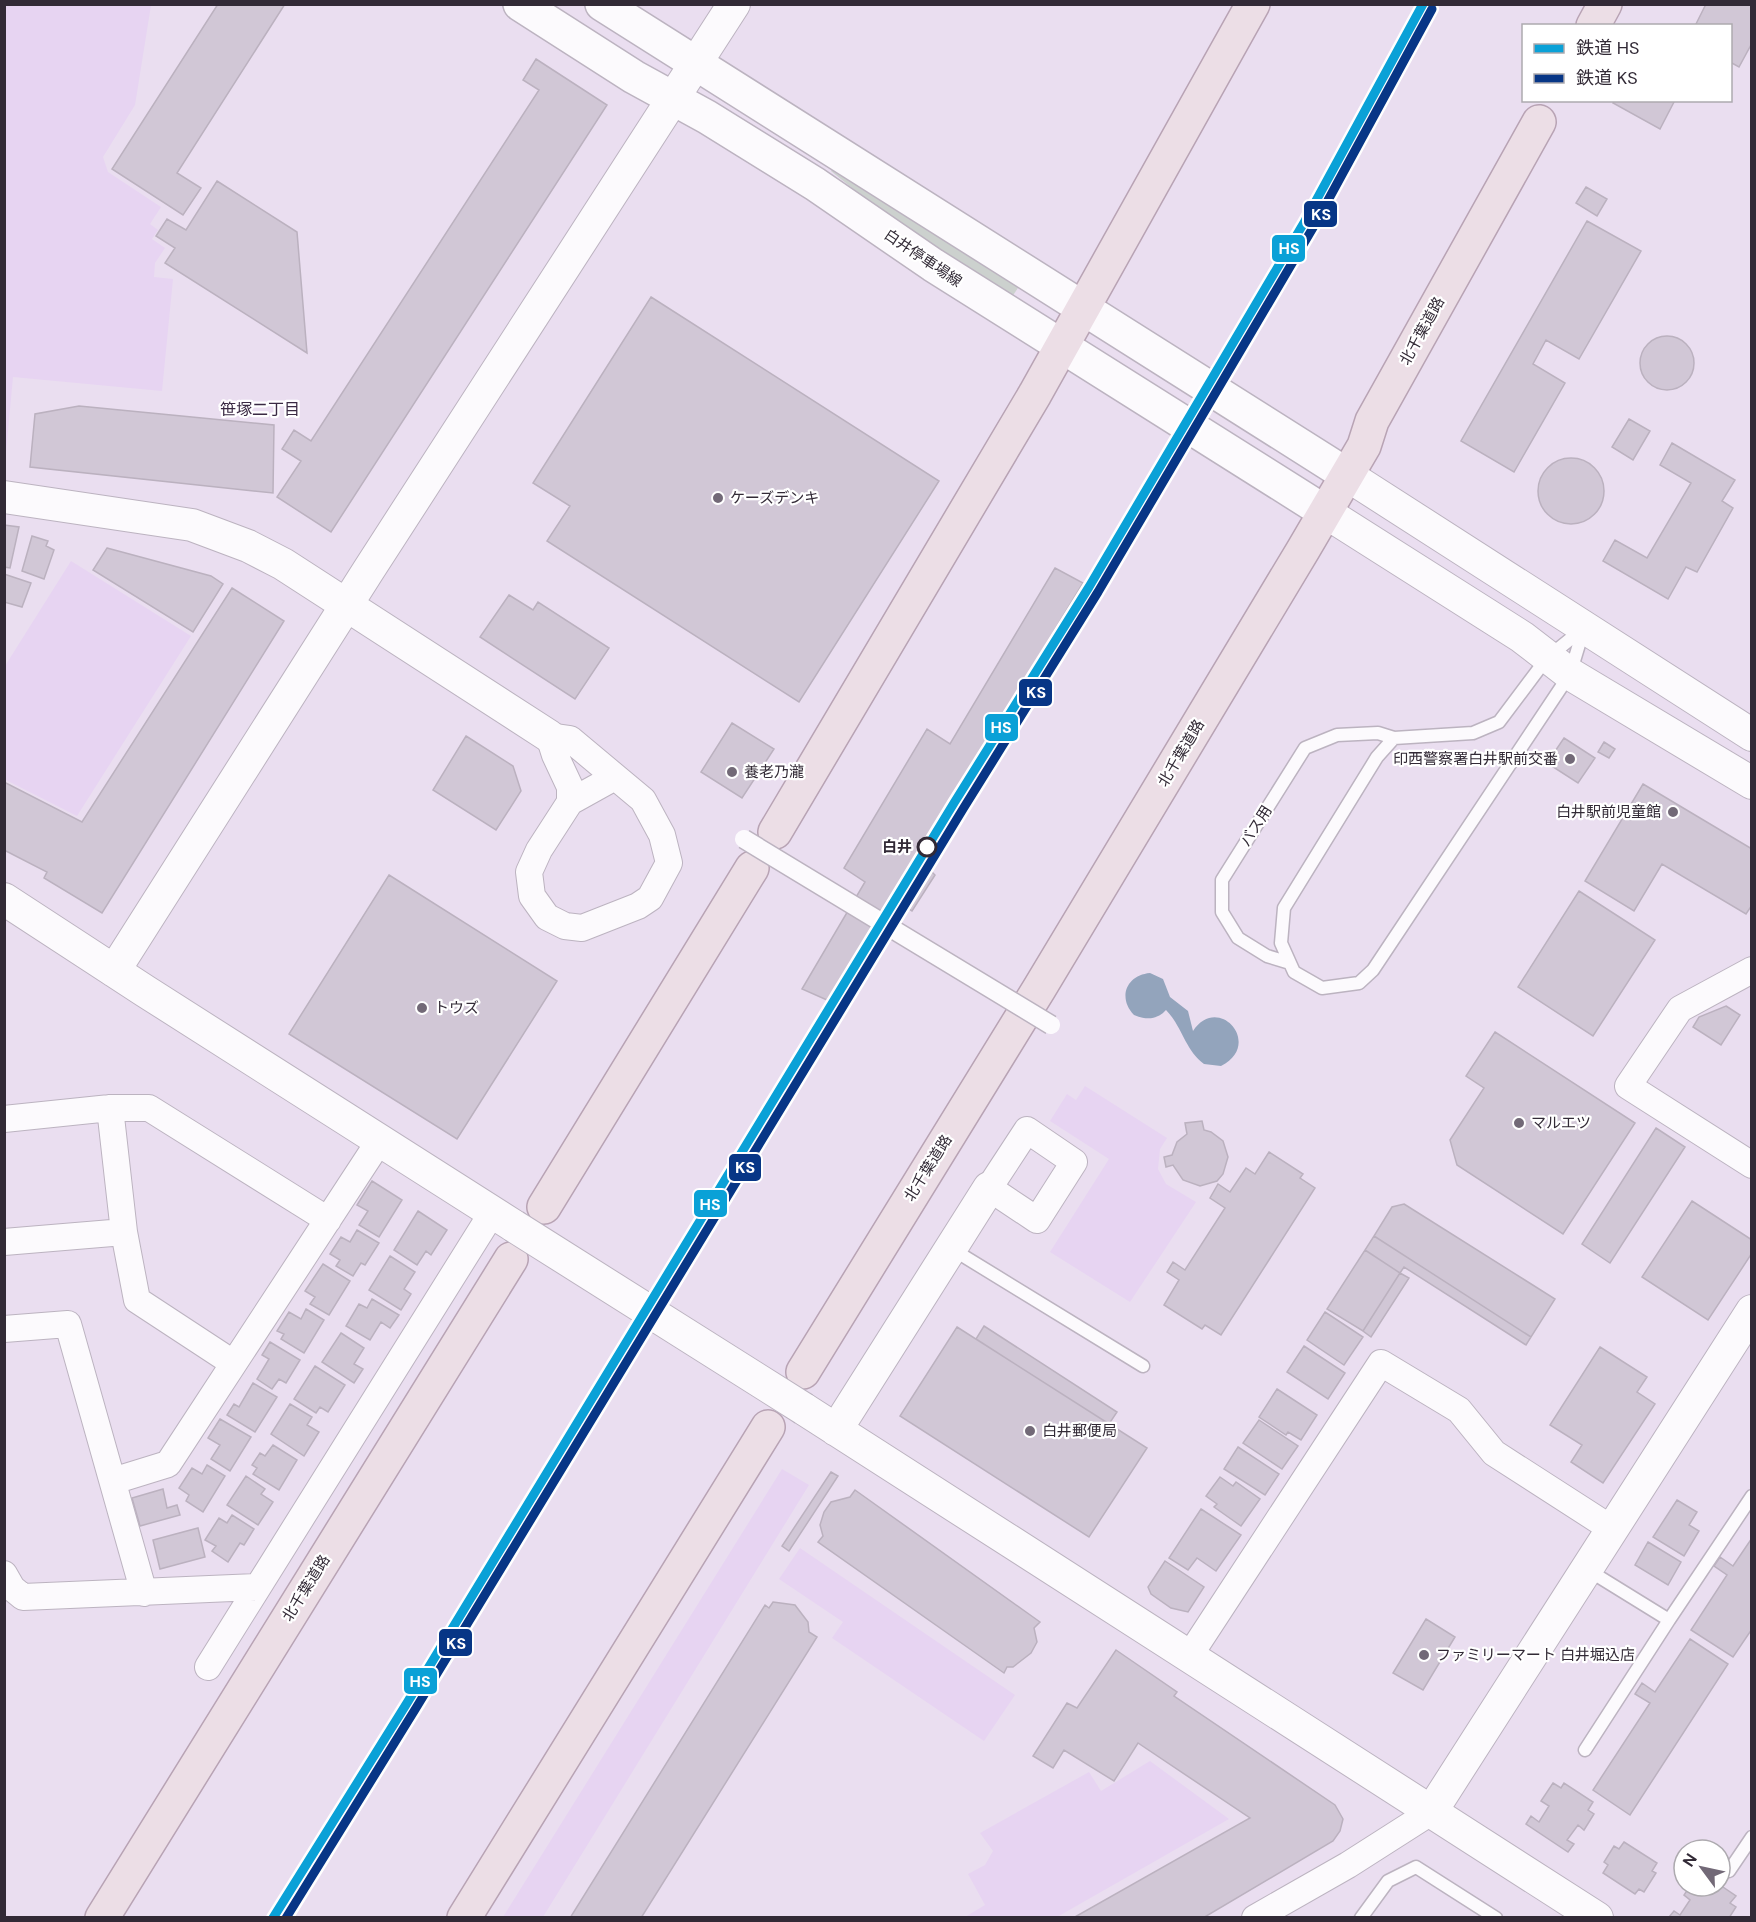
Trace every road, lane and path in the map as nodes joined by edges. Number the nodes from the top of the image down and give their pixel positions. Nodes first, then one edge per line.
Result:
1 (520, 4) edge
2 (602, 4) edge
3 (734, 4) edge
4 (1253, 4) edge
5 (1605, 4) edge
6 (1594, 24) edge
7 (697, 63) junction
8 (673, 99) junction
9 (1547, 109) edge
10 (1092, 313) junction
11 (1071, 351) junction
12 (1339, 470) junction
13 (4, 497) edge
14 (1318, 507) junction
15 (346, 604) junction
16 (1584, 628) junction
17 (1558, 666) junction
18 (1752, 735) edge
19 (549, 736) junction
20 (1394, 738) junction
21 (615, 777) junction
22 (1752, 783) edge
23 (570, 802) junction
24 (757, 846) junction
25 (4, 899) edge
26 (1290, 963) junction
27 (1752, 970) edge
28 (114, 971) junction
29 (1051, 1025) dead end
30 (110, 1108) junction
31 (4, 1119) edge
32 (380, 1140) junction
33 (1752, 1165) edge
34 (989, 1188) dead end
35 (544, 1207) dead end
36 (328, 1220) junction
37 (503, 1220) junction
38 (124, 1232) junction
39 (4, 1242) edge
40 (951, 1248) junction
41 (511, 1259) dead end
42 (1752, 1311) edge
43 (4, 1329) edge
44 (233, 1363) junction
45 (1143, 1366) dead end
46 (802, 1372) dead end
47 (768, 1427) dead end
48 (836, 1430) junction
49 (113, 1481) junction
50 (1752, 1496) edge
51 (1612, 1529) junction
52 (1587, 1569) junction
53 (4, 1574) edge
54 (258, 1587) junction
55 (144, 1593) junction
56 (1669, 1620) junction
57 (1188, 1658) junction
58 (208, 1666) dead end
59 (1586, 1750) dead end
60 (1431, 1812) junction
61 (1752, 1837) edge
62 (1732, 1867) edge
63 (102, 1917) edge
64 (464, 1917) edge
65 (1255, 1917) edge
66 (1361, 1917) edge
67 (1496, 1917) edge
68 (1597, 1917) edge

1 - 8 main road, 白井停車場線
2 - 7 main road
3 - 7 street
4 - 10 highway
5 - 6 highway
7 - 8 street
7 - 10 main road
8 - 11 main road, 白井停車場線
8 - 15 street
9 - 12 highway, 北千葉道路
10 - 11 highway
10 - 12 main road
11 - 14 main road, 白井停車場線
11 - 24 highway
12 - 14 highway, 北千葉道路
12 - 16 street
13 - 15 street
14 - 17 street
14 - 46 highway, 北千葉道路
15 - 19 street
15 - 28 street
16 - 17 lane
16 - 17 lane
16 - 18 street
17 - 20 lane, バス用
17 - 22 street
17 - 26 lane
19 - 21 street
19 - 23 street
20 - 26 lane
20 - 26 lane, バス用
21 - 23 street
21 - 23 street
24 - 29 street, bridge
24 - 35 highway
25 - 28 street
27 - 33 street
28 - 32 street
30 - 31 street
30 - 36 street
30 - 38 street
32 - 36 street
32 - 37 street
34 - 40 street
36 - 44 street
37 - 48 street, bridge
37 - 54 street
38 - 39 street
38 - 44 street
40 - 45 lane
40 - 48 street
41 - 63 highway, 北千葉道路
42 - 51 street
43 - 49 street
44 - 49 street
47 - 64 highway
48 - 57 street
49 - 55 street
50 - 56 lane
51 - 52 street
51 - 57 street
52 - 56 lane
52 - 60 street
53 - 55 street
54 - 55 street
54 - 58 street
56 - 59 lane
57 - 60 street
60 - 65 street
60 - 68 street
61 - 62 lane
66 - 67 lane

